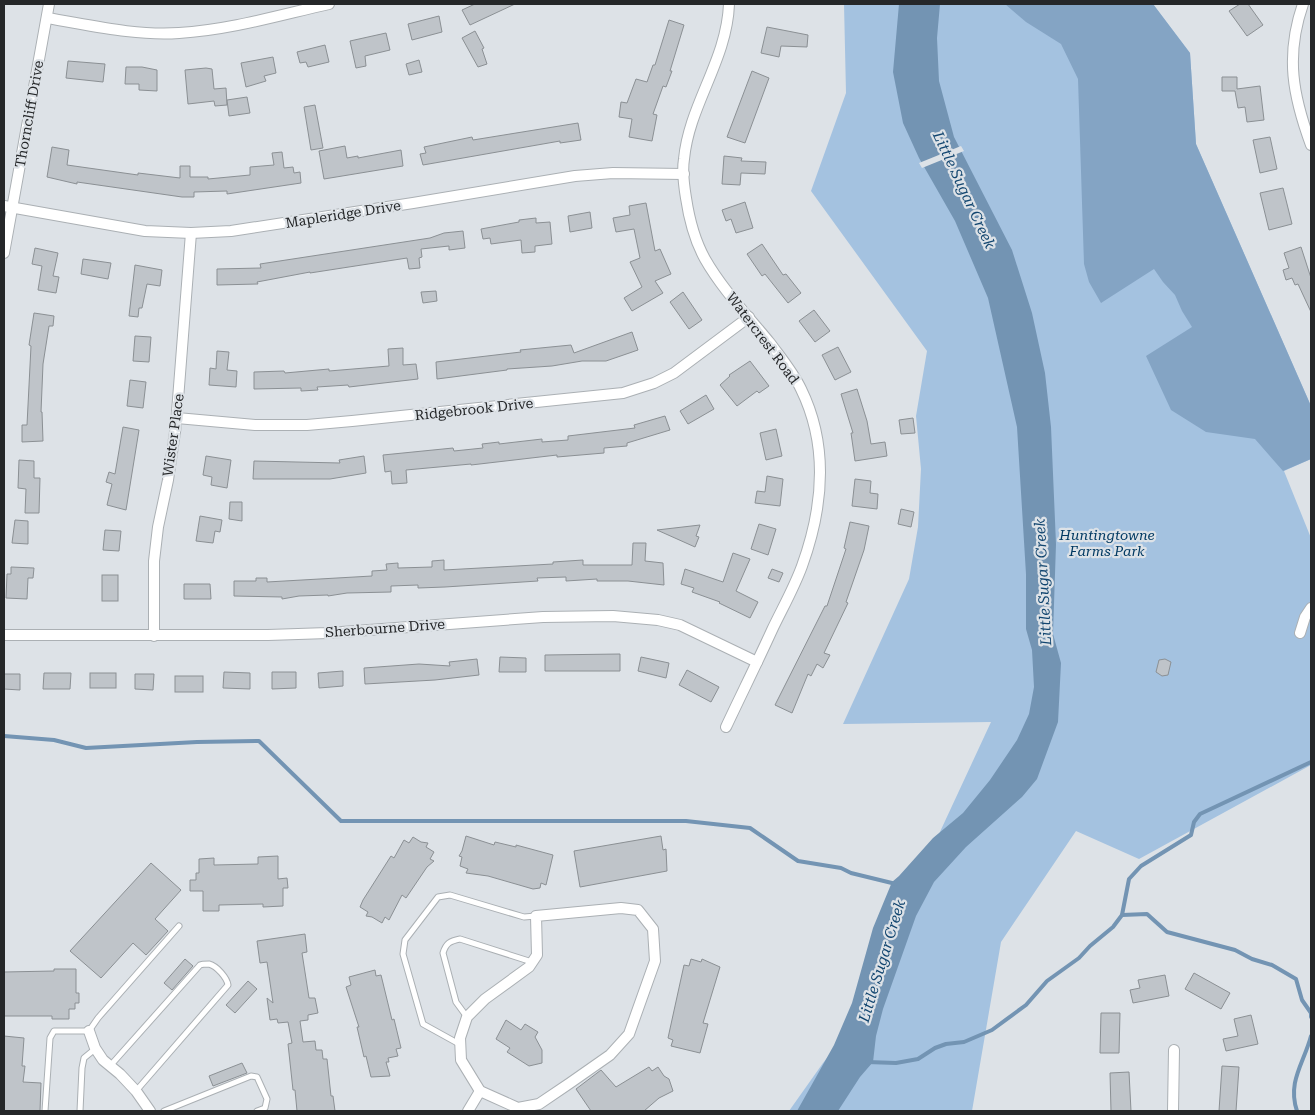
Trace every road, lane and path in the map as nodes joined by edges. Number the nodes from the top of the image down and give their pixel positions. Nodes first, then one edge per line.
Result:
1 (49, 4) edge
2 (329, 4) edge
3 (730, 4) edge
4 (1303, 4) edge
5 (47, 18) junction
6 (1311, 145) edge
7 (684, 174) junction
8 (8, 206) edge
9 (191, 233) junction
10 (4, 253) edge
11 (749, 317) junction
12 (177, 418) junction
13 (1311, 608) edge
14 (1300, 633) dead end
15 (4, 635) edge
16 (154, 636) junction
17 (757, 662) junction
18 (726, 727) dead end
19 (536, 916) junction
20 (179, 926) dead end
21 (532, 962) junction
22 (467, 1017) junction
23 (89, 1032) junction
24 (460, 1045) junction
25 (95, 1048) junction
26 (1174, 1050) dead end
27 (110, 1066) junction
28 (136, 1091) junction
29 (480, 1091) junction
30 (518, 1110) edge
31 (45, 1111) edge
32 (80, 1111) edge
33 (150, 1111) edge
34 (164, 1111) edge
35 (257, 1111) edge
36 (468, 1111) edge
37 (1173, 1111) edge

1 - 5 street, Thorncliff Drive
2 - 5 street
3 - 7 street, Watercrest Road
4 - 6 street
5 - 8 street, Thorncliff Drive
7 - 9 street, Mapleridge Drive
7 - 11 street, Watercrest Road
8 - 9 street, Mapleridge Drive
8 - 10 street, Thorncliff Drive
9 - 12 street, Wister Place
11 - 12 street, Ridgebrook Drive
11 - 17 street, Watercrest Road
12 - 16 street, Wister Place
13 - 14 street
15 - 16 street, Sherbourne Drive
16 - 17 street, Sherbourne Drive
17 - 18 street, Watercrest Road
19 - 21 street
19 - 24 lane
19 - 30 street
20 - 23 lane
21 - 22 street
21 - 22 lane
22 - 24 street
23 - 25 street
23 - 31 lane
24 - 29 street
25 - 27 street
25 - 32 lane
26 - 37 street
27 - 28 street
27 - 28 lane
28 - 33 street
29 - 30 street
29 - 36 street
34 - 35 lane

